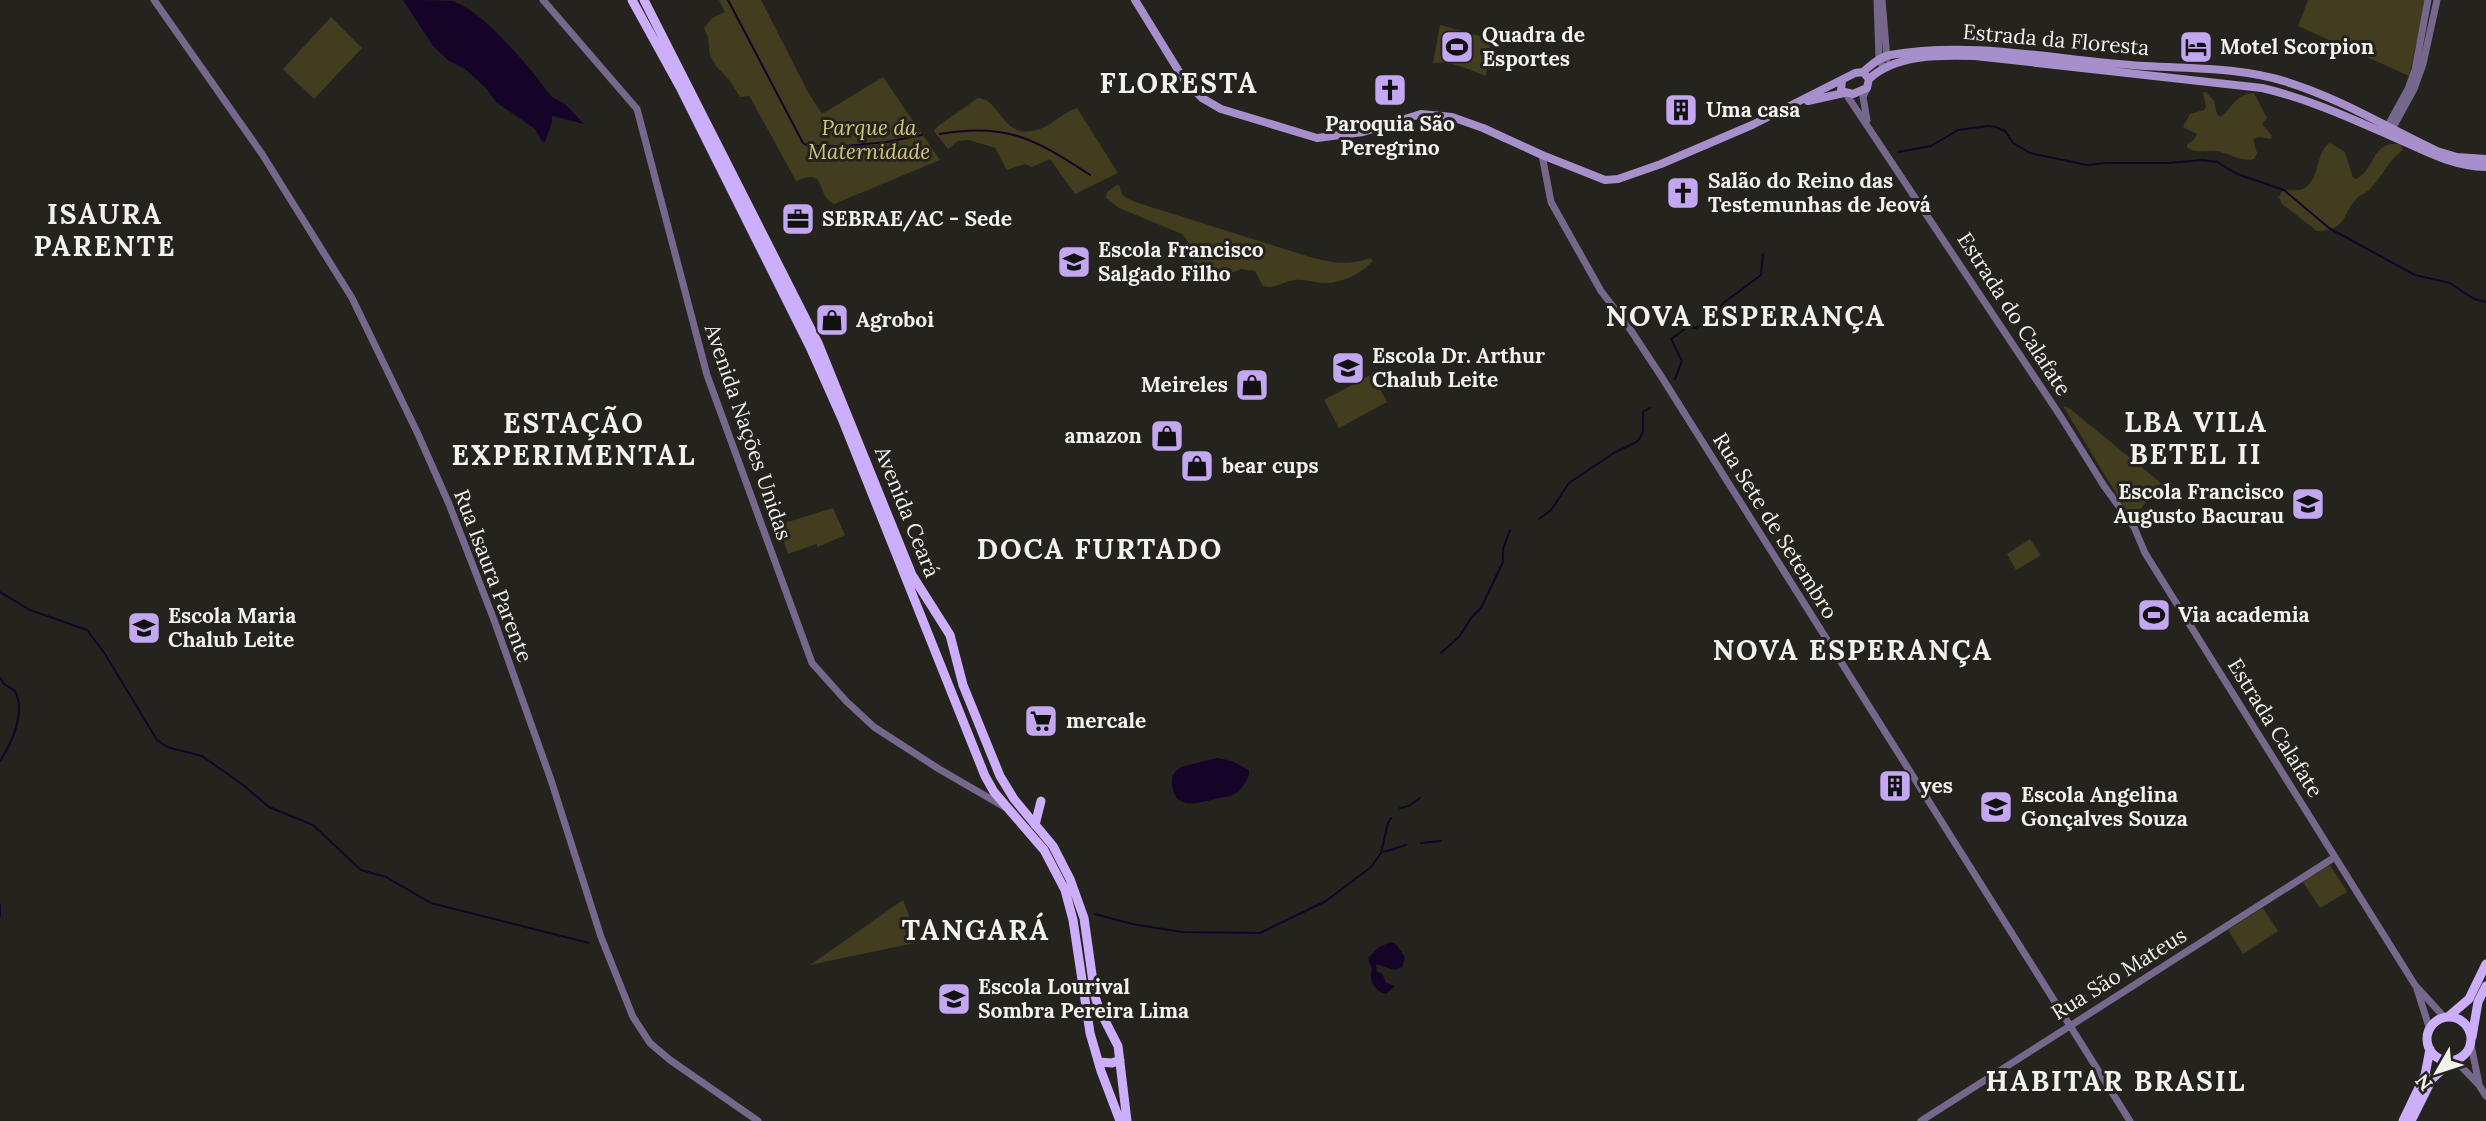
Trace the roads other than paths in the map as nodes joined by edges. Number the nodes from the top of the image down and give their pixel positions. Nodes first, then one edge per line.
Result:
1 (154, 0) edge
2 (543, 0) edge
3 (644, 0) edge
4 (1135, 0) edge
5 (1880, 0) edge
6 (2428, 0) edge
7 (2437, 0) edge
8 (633, 2) edge
9 (650, 12) junction
10 (1884, 62) junction
11 (2238, 72) junction
12 (1866, 75) junction
13 (2264, 76) junction
14 (1842, 80) junction
15 (2236, 85) junction
16 (1867, 88) junction
17 (2262, 88) junction
18 (1845, 94) junction
19 (1795, 104) junction
20 (1868, 124) junction
21 (2388, 131) junction
22 (1542, 155) junction
23 (2486, 159) edge
24 (2486, 167) edge
25 (2061, 417) joint
26 (946, 627) junction
27 (930, 636) junction
28 (937, 657) junction
29 (958, 663) junction
30 (1022, 809) junction
31 (1009, 810) junction
32 (1035, 825) junction
33 (2335, 857) junction
34 (2486, 964) edge
35 (2415, 985) junction
36 (2486, 986) edge
37 (2446, 1017) junction
38 (2069, 1026) junction
39 (1110, 1027) junction
40 (2430, 1030) junction
41 (1090, 1033) junction
42 (2471, 1042) junction
43 (2430, 1049) junction
44 (1120, 1059) junction
45 (2454, 1060) junction
46 (1099, 1062) junction
47 (2479, 1085) junction
48 (2422, 1090) junction
49 (2486, 1096) edge
50 (758, 1121) edge
51 (1120, 1121) edge
52 (1128, 1121) edge
53 (1921, 1121) edge
54 (2130, 1121) edge
55 (2403, 1121) edge
56 (2411, 1121) edge

1 - 50 street, Rua Isaura Parente
2 - 31 street, Avenida Nações Unidas
3 - 9 main road, Avenida Ceará
4 - 22 main road
5 - 10 street
6 - 21 street
7 - 21 street
8 - 9 main road
8 - 27 main road, Avenida Ceará
9 - 26 main road, Avenida Ceará
10 - 11 main road, Estrada da Floresta
10 - 12 main road
10 - 15 main road, Estrada da Floresta
11 - 13 main road, Estrada da Floresta
11 - 15 main road
12 - 14 main road
12 - 16 main road
13 - 17 main road
13 - 21 main road, Estrada da Floresta
14 - 18 main road
14 - 19 main road
15 - 17 main road, Estrada da Floresta
16 - 18 main road
16 - 20 street
17 - 21 main road, Estrada da Floresta
18 - 19 main road
18 - 20 street, Estrada do Calafate
19 - 22 main road
20 - 25 street, Estrada do Calafate
21 - 23 main road, Estrada da Floresta
21 - 24 main road, Estrada da Floresta
22 - 38 street, Rua Sete de Setembro
25 - 33 street, Estrada Calafate
26 - 27 main road
26 - 29 main road, Avenida Ceará
27 - 28 main road, Avenida Ceará
28 - 29 main road
28 - 31 main road, Avenida Ceará
29 - 30 main road, Avenida Ceará
30 - 31 main road
30 - 32 main road, Avenida Ceará
30 - 32 main road
31 - 41 main road, Avenida Ceará
32 - 39 main road, Avenida Ceará
33 - 35 street, Estrada Calafate
33 - 38 street, Rua São Mateus
34 - 37 main road
35 - 37 street, Estrada Calafate
35 - 40 street, Estrada Calafate
36 - 42 main road
37 - 40 main road
37 - 42 main road
38 - 53 street, Rua São Mateus
38 - 54 street, Rua Sete de Setembro
39 - 41 main road
39 - 44 main road, Avenida Ceará
40 - 43 main road
41 - 46 main road, Avenida Ceará
42 - 45 main road
42 - 47 street
43 - 45 main road
43 - 48 main road
44 - 46 main road
44 - 52 main road, Avenida Ceará
45 - 47 street
45 - 48 main road
46 - 51 main road, Avenida Ceará
47 - 49 street
48 - 55 main road
48 - 56 main road

